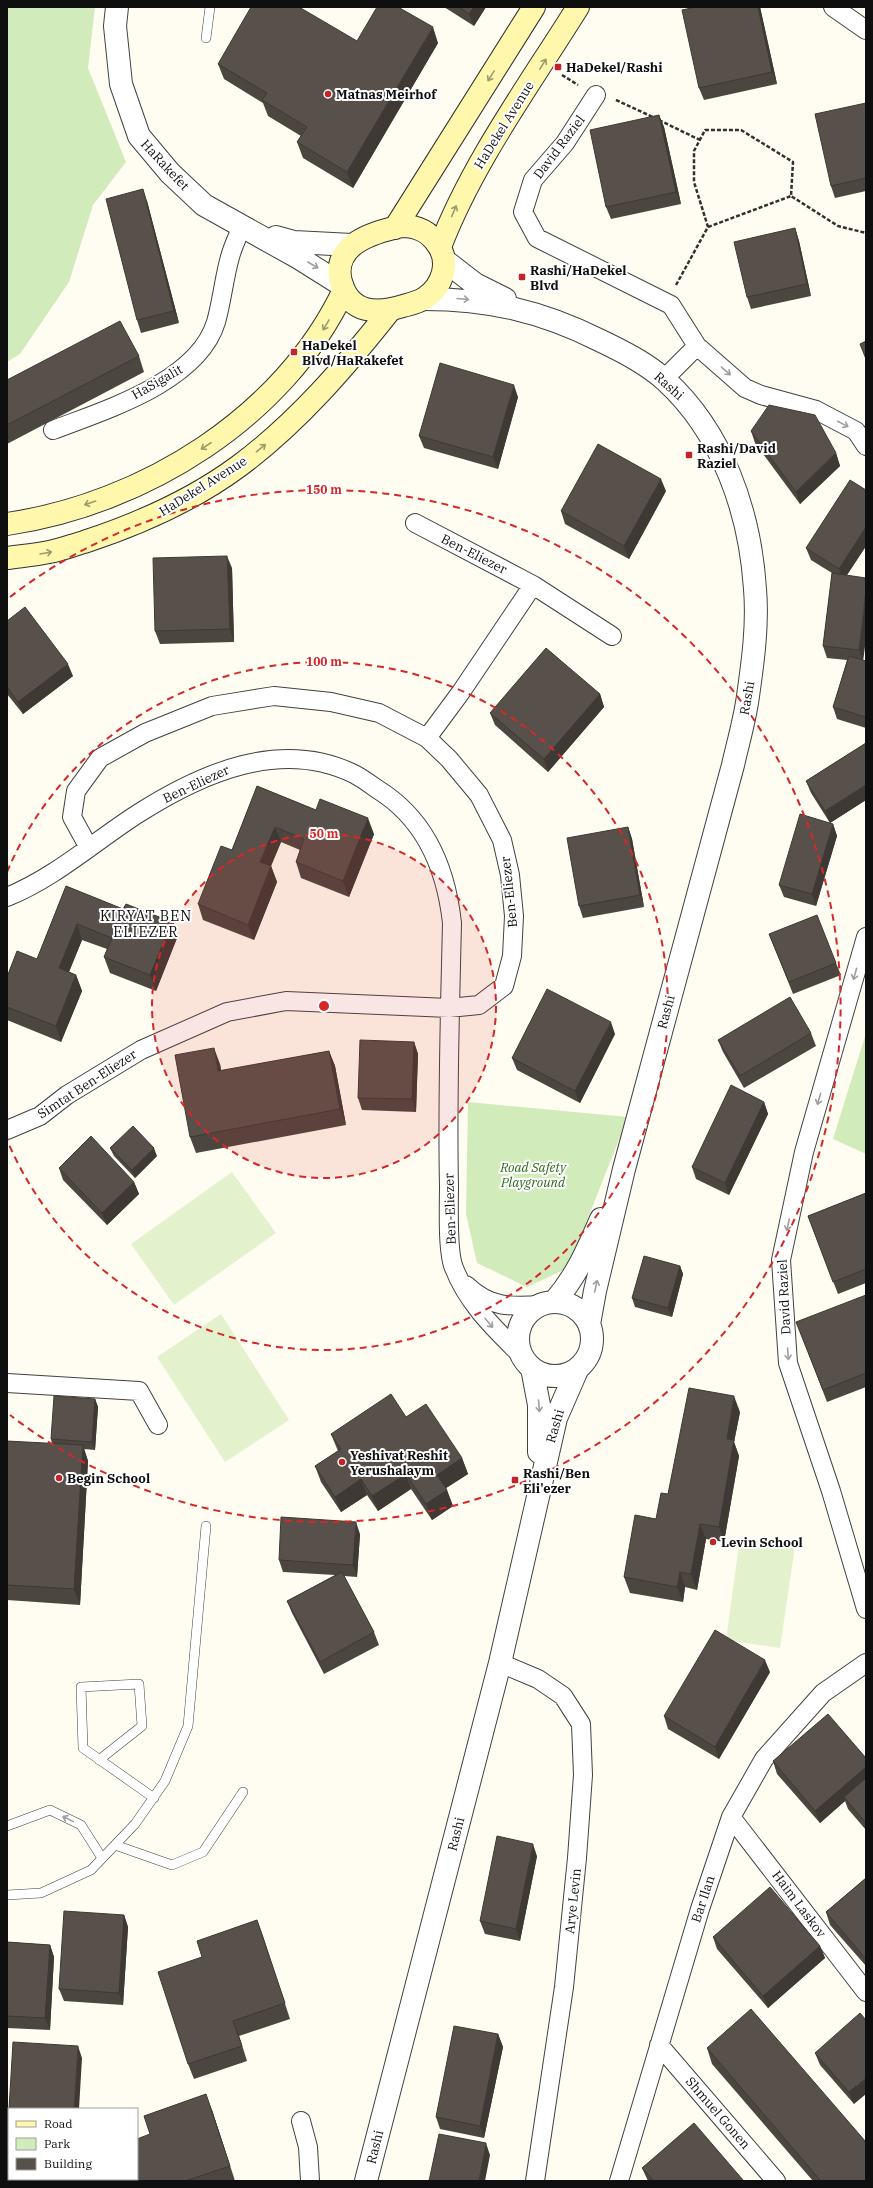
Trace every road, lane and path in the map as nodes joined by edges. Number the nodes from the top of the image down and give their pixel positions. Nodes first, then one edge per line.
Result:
1 (118, 7) edge
2 (210, 7) edge
3 (534, 7) edge
4 (578, 7) edge
5 (833, 7) edge
6 (866, 30) edge
7 (206, 38) dead end
8 (543, 64) junction
9 (596, 95) junction
10 (700, 140) junction
11 (791, 196) junction
12 (242, 226) junction
13 (708, 227) junction
14 (395, 228) junction
15 (866, 234) edge
16 (352, 245) junction
17 (442, 254) junction
18 (343, 287) junction
19 (424, 299) junction
20 (668, 303) junction
21 (391, 309) junction
22 (538, 315) junction
23 (697, 346) junction
24 (664, 379) junction
25 (53, 430) dead end
26 (866, 446) edge
27 (415, 523) dead end
28 (7, 524) edge
29 (7, 558) edge
30 (533, 585) junction
31 (612, 636) dead end
32 (427, 738) junction
33 (89, 848) junction
34 (7, 897) edge
35 (866, 936) edge
36 (449, 1008) junction
37 (7, 1130) edge
38 (624, 1169) junction
39 (453, 1267) junction
40 (548, 1304) junction
41 (589, 1324) junction
42 (527, 1362) junction
43 (577, 1370) junction
44 (7, 1383) edge
45 (158, 1425) dead end
46 (539, 1485) junction
47 (206, 1526) dead end
48 (866, 1608) edge
49 (500, 1663) junction
50 (866, 1663) edge
51 (100, 1760) junction
52 (243, 1792) dead end
53 (154, 1798) junction
54 (731, 1816) junction
55 (7, 1826) edge
56 (115, 1845) junction
57 (102, 1858) junction
58 (7, 1895) edge
59 (866, 1992) edge
60 (659, 2045) junction
61 (301, 2121) dead end
62 (310, 2181) edge
63 (366, 2181) edge
64 (535, 2181) edge
65 (619, 2181) edge
66 (776, 2181) edge

1 - 12 street, HaRakefet
2 - 7 lane
3 -> 14 main road
8 -> 4 main road, HaDekel Avenue
5 - 6 street
8 - 9 path
17 -> 8 main road, HaDekel Avenue
9 - 10 path
9 - 20 street, David Raziel
10 - 11 path
10 - 13 path
11 - 13 path
11 - 15 path
12 - 16 street, HaRakefet
12 -> 18 street, HaRakefet
12 - 25 street, HaSigalit
13 - 20 path
14 - 16 main road
14 - 17 main road
16 - 18 main road
17 - 19 main road
17 - 22 street, Rashi
18 - 21 main road
18 -> 28 main road
19 - 21 main road
19 -> 22 street, Rashi
20 - 23 street, David Raziel
29 -> 21 main road, HaDekel Avenue
22 - 24 street, Rashi
23 - 24 street
23 -> 26 street, David Raziel
24 - 38 street, Rashi
27 - 30 street, Ben-Eliezer
30 - 31 street, Ben-Eliezer
30 - 32 street
32 - 33 street, Ben-Eliezer
32 - 36 street, Ben-Eliezer
33 - 34 street, Ben-Eliezer
33 - 36 street, Ben-Eliezer
35 -> 48 street, David Raziel
36 - 37 street, Simtat Ben-Eliezer
36 - 39 street, Ben-Eliezer
38 - 40 street, Rashi
41 -> 38 street, Rashi
39 - 40 street, Ben-Eliezer
39 -> 42 street, Ben-Eliezer
40 - 41 street
40 - 42 street
41 - 43 street
42 - 43 street
42 -> 46 street, Rashi
43 - 46 street, Rashi
44 - 45 street
46 - 49 street, Rashi
47 - 53 lane
49 - 63 street, Rashi
49 - 64 street, Arye Levin
50 - 54 street, Bar Ilan
51 - 51 lane
51 - 53 lane
52 - 56 lane
53 - 56 lane
54 - 59 street, Haim Laskov
54 - 60 street, Bar Ilan
57 -> 55 lane
56 - 57 lane
57 - 58 lane
60 - 65 street, Bar Ilan
60 - 66 street, Shmuel Gonen
61 - 62 street

